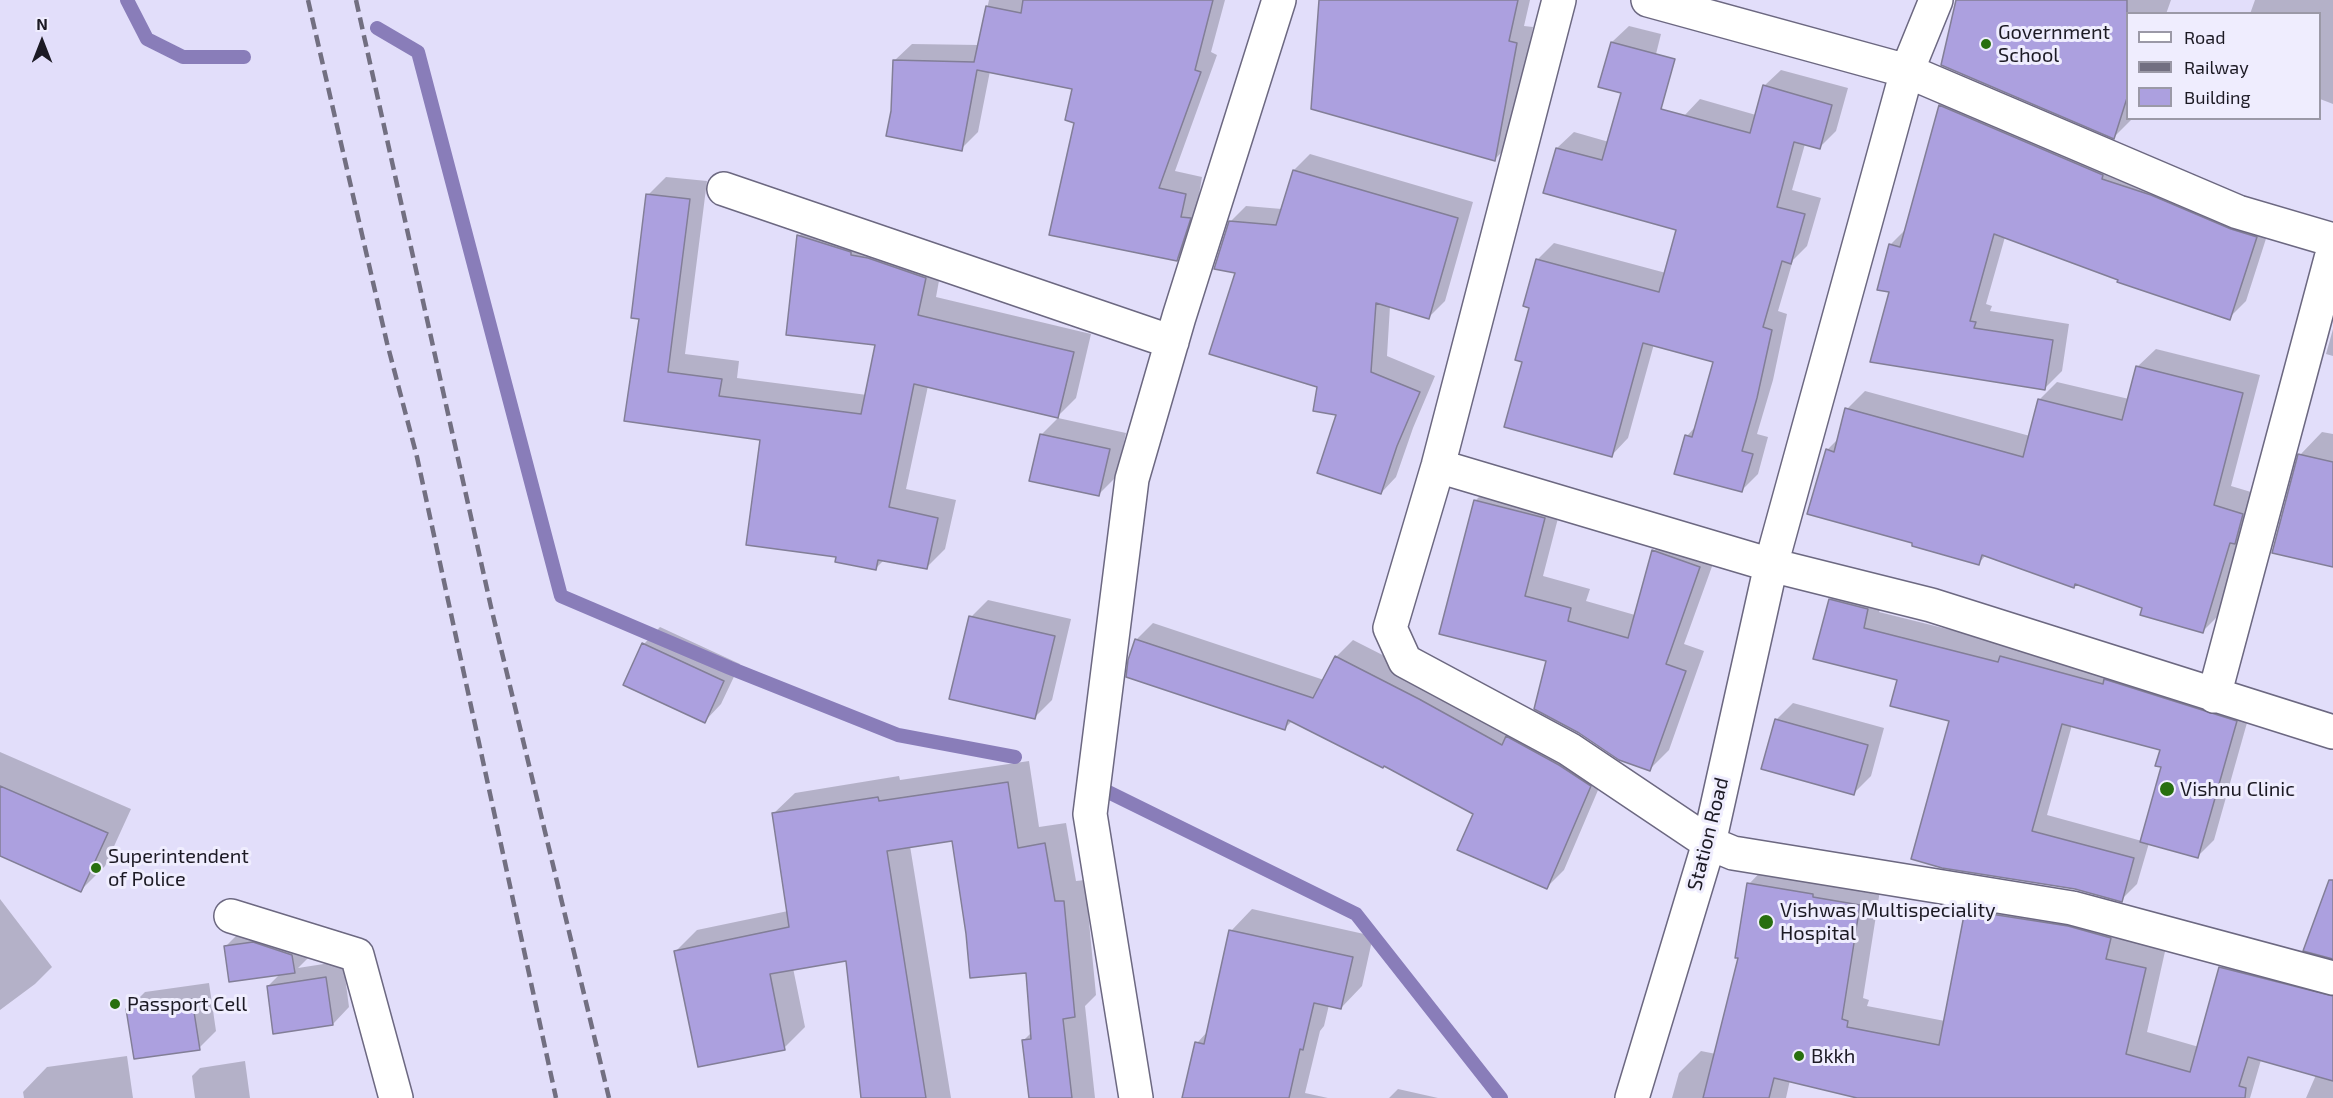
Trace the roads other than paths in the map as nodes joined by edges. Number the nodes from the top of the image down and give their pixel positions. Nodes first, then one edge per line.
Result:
1 (1279, 0) edge
2 (1559, 0) edge
3 (1648, 0) edge
4 (1936, 0) edge
5 (1696, 6) edge
6 (1907, 71) junction
7 (724, 189) dead end
8 (2333, 240) edge
9 (2333, 251) edge
10 (1172, 342) junction
11 (1438, 466) junction
12 (1770, 565) junction
13 (2214, 696) junction
14 (2333, 732) edge
15 (1708, 843) junction
16 (231, 916) dead end
17 (2333, 978) edge
18 (396, 1098) edge
19 (1136, 1098) edge
20 (1632, 1098) edge

1 - 10 street
2 - 11 street
3 - 5 street
4 - 6 street, Station Road
5 - 6 street
6 - 8 street
6 - 12 street, Station Road
7 - 10 street
9 - 13 street
10 - 19 street
11 - 12 street
11 - 15 street
12 - 13 street
12 - 15 street, Station Road
13 - 14 street
15 - 17 street
15 - 20 street, Station Road
16 - 18 street

